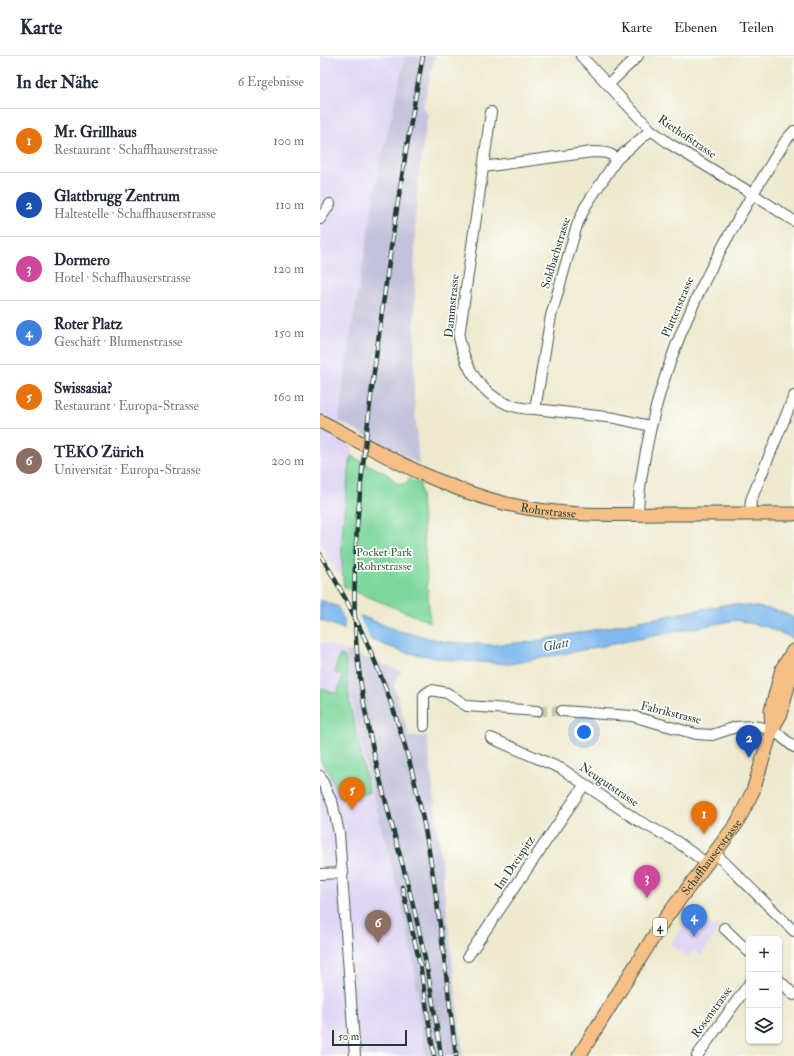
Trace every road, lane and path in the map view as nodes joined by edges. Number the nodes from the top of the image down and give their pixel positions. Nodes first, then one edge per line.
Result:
1 (581, 56) edge
2 (638, 56) edge
3 (608, 84) junction
4 (490, 112) dead end
5 (651, 130) junction
6 (794, 130) edge
7 (617, 159) junction
8 (483, 167) junction
9 (751, 193) junction
10 (330, 204) dead end
11 (320, 219) edge
12 (794, 221) edge
13 (794, 396) edge
14 (535, 409) junction
15 (320, 421) edge
16 (650, 426) junction
17 (750, 514) junction
18 (794, 514) edge
19 (638, 515) junction
20 (792, 652) edge
21 (537, 711) tunnel mouth
22 (562, 711) tunnel mouth
23 (424, 726) dead end
24 (772, 729) junction
25 (491, 738) dead end
26 (794, 747) edge
27 (320, 776) edge
28 (585, 784) junction
29 (715, 853) junction
30 (706, 863) junction
31 (343, 873) junction
32 (320, 874) edge
33 (724, 928) dead end
34 (794, 931) edge
35 (746, 949) edge
36 (468, 956) dead end
37 (782, 983) edge
38 (746, 988) edge
39 (794, 995) edge
40 (355, 1056) edge
41 (579, 1056) edge
42 (697, 1056) edge

1 - 3 street, Riethofstrasse
2 - 3 street
3 - 5 street, Riethofstrasse
4 - 8 street, Dammstrasse
5 - 7 street, Soldbachstrasse
5 - 9 street, Riethofstrasse
6 - 9 street, Plattenstrasse
7 - 8 street
7 - 14 street, Soldbachstrasse
8 - 14 street, Dammstrasse
9 - 12 street, Riethofstrasse
9 - 16 street, Plattenstrasse
10 - 11 street
13 - 17 street
14 - 16 street, Dammstrasse
15 - 19 main road, Rohrstrasse
16 - 19 street, Plattenstrasse
17 - 18 main road, Rohrstrasse
17 - 19 main road, Rohrstrasse
20 - 24 main road, Schaffhauserstrasse / 4
21 - 23 street
22 - 24 street, Fabrikstrasse
24 - 26 street
24 - 29 main road, Schaffhauserstrasse / 4
25 - 28 street, Neugutstrasse
27 - 31 street
28 - 30 street, Neugutstrasse
28 - 36 street, Im Dreispitz
29 - 30 main road, Schaffhauserstrasse / 4
29 - 34 street
30 - 41 main road, Schaffhauserstrasse / 4
31 - 32 street
31 - 40 street
33 - 35 street
37 - 39 street
38 - 42 street, Rosenstrasse

